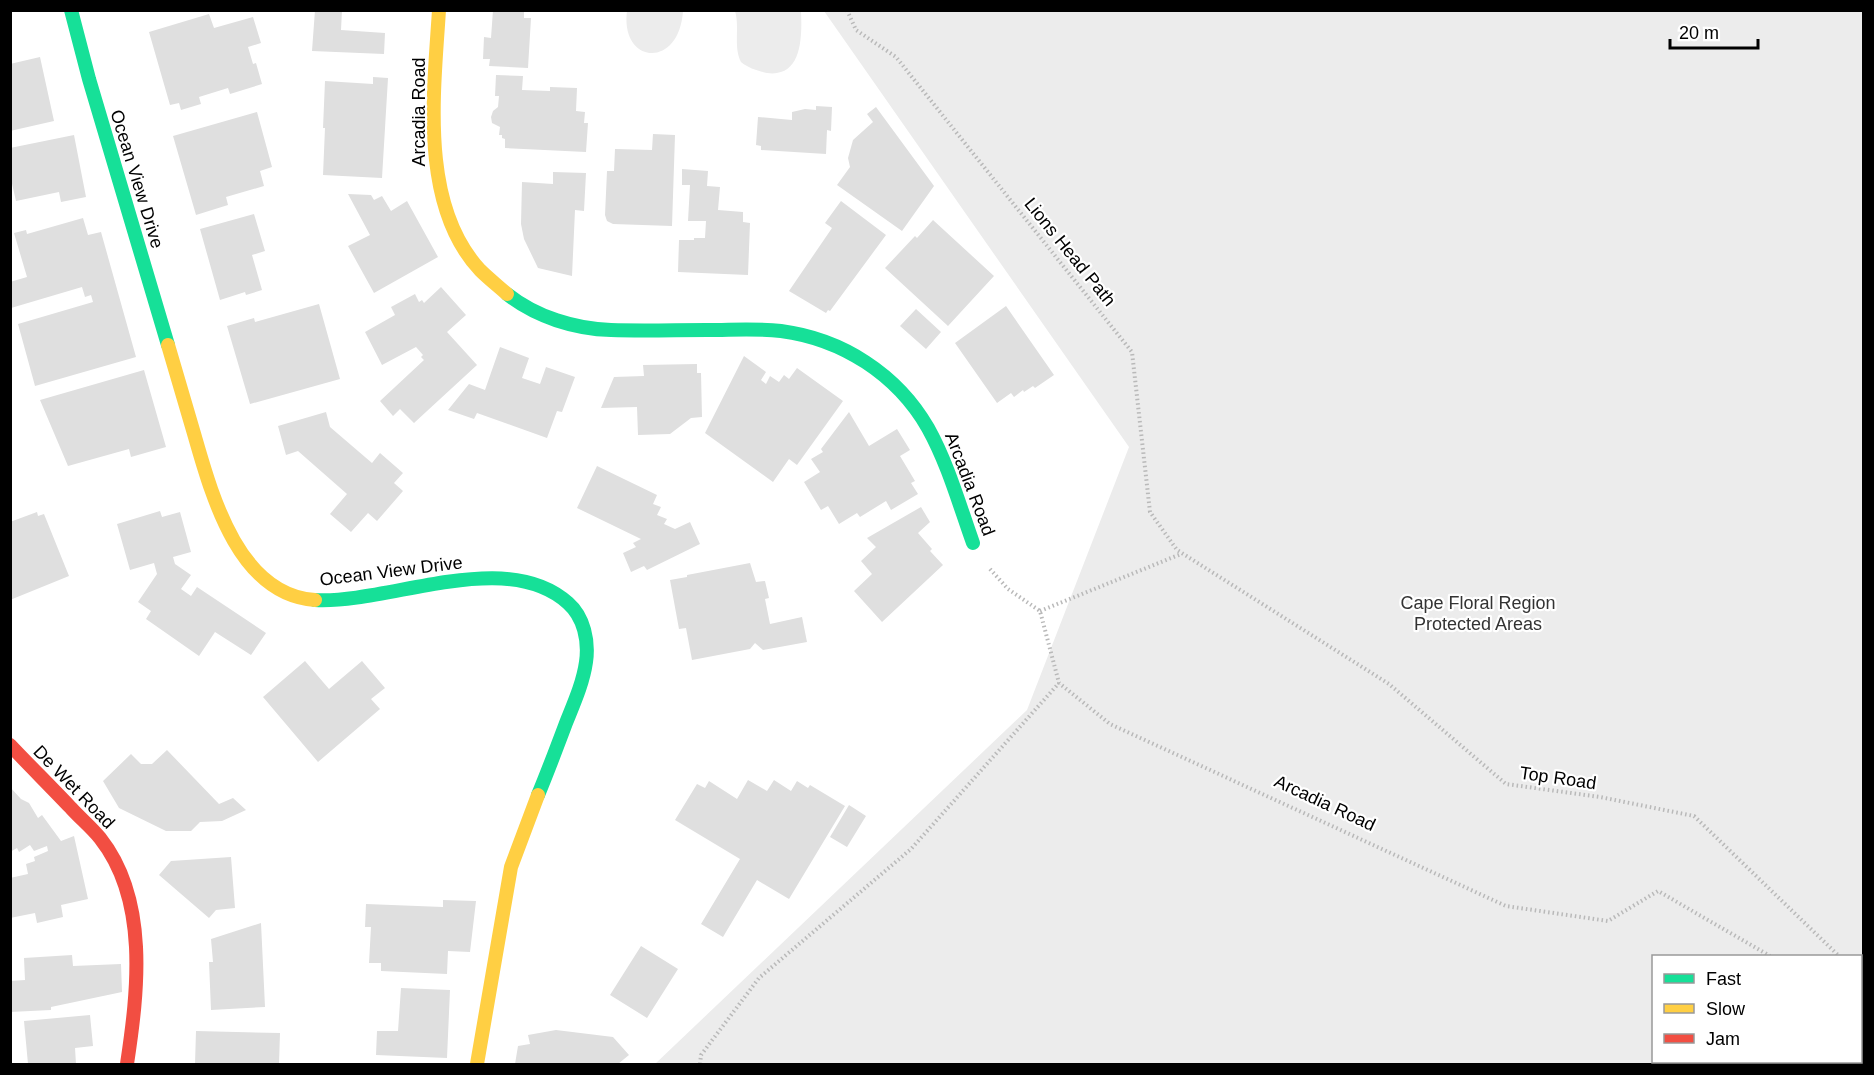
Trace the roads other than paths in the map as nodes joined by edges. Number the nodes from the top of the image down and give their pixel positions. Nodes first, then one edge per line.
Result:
1 (71, 10) edge
2 (439, 10) edge
3 (973, 543) road end
4 (10, 745) edge
5 (128, 1065) edge
6 (477, 1065) edge

1 - 6 street, Ocean View Drive
2 - 3 street, Arcadia Road
4 - 5 street, De Wet Road

